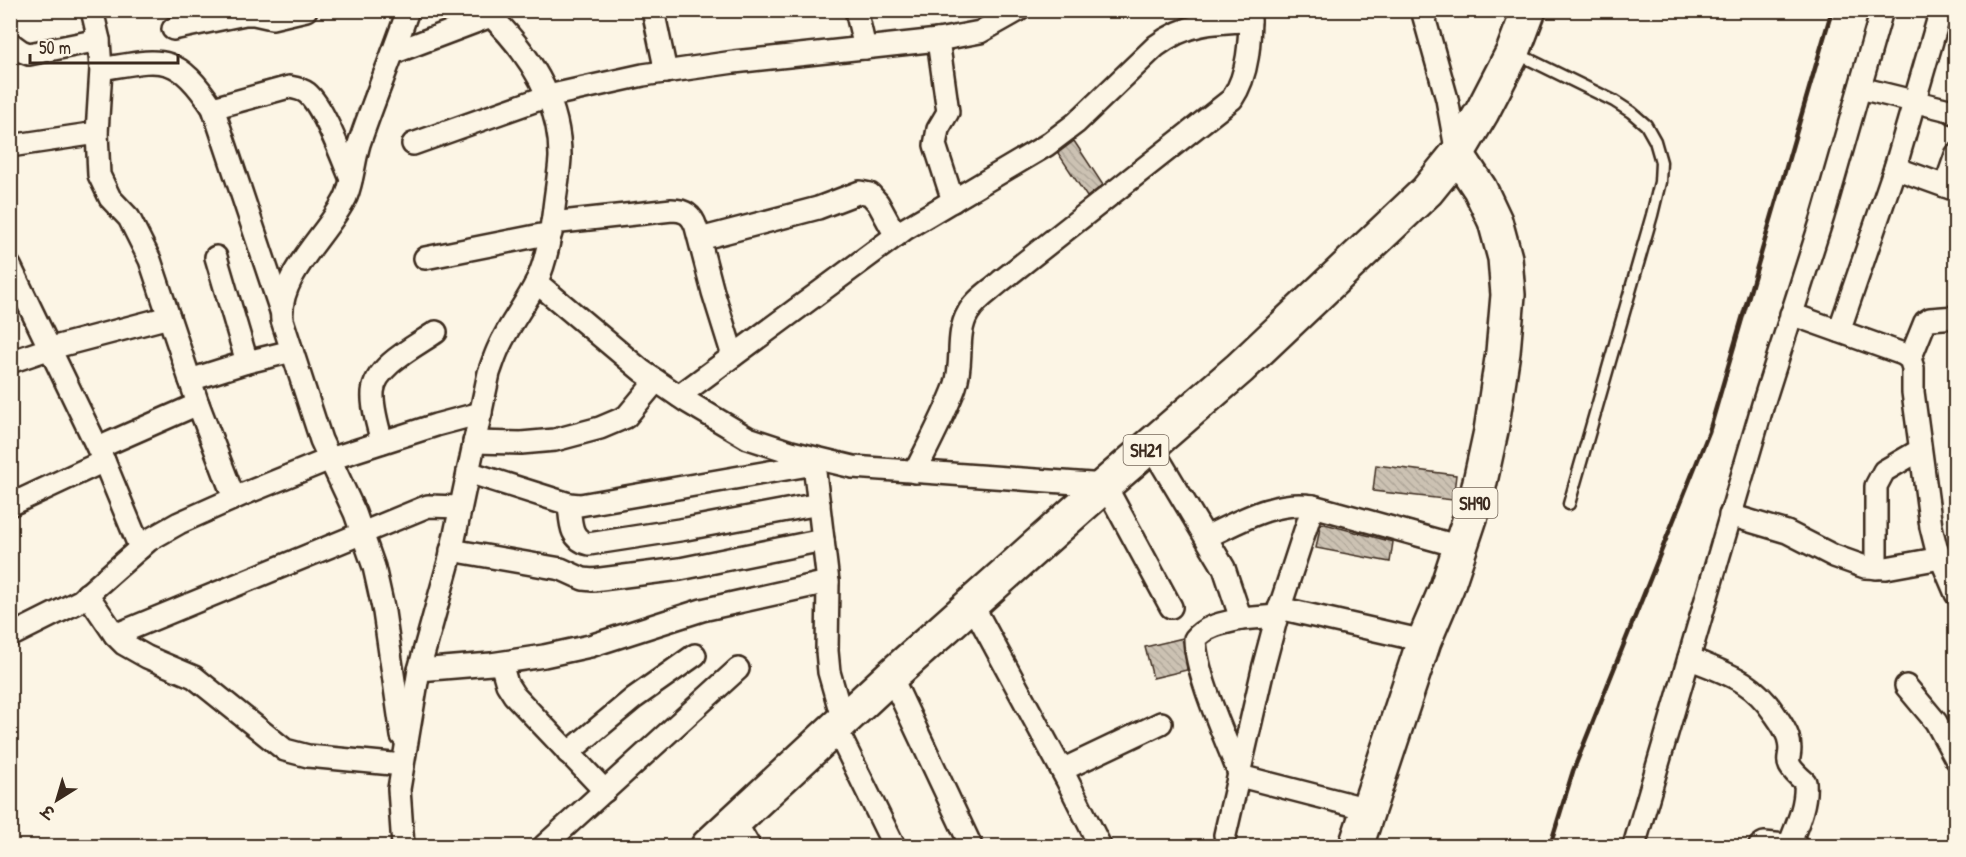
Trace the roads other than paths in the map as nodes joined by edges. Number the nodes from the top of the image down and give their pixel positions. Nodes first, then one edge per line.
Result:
1 (92, 10) edge
2 (306, 10) edge
3 (408, 10) edge
4 (653, 10) edge
5 (856, 10) edge
6 (1019, 10) edge
7 (1422, 10) edge
8 (1529, 10) edge
9 (1882, 10) edge
10 (1941, 10) edge
11 (488, 13) edge
12 (1250, 16) edge
13 (173, 29) dead end
14 (99, 40) junction
15 (938, 40) junction
16 (10, 43) edge
17 (865, 48) junction
18 (1513, 52) junction
19 (393, 53) junction
20 (101, 69) junction
21 (666, 72) junction
22 (1860, 87) junction
23 (548, 96) junction
24 (1916, 101) junction
25 (213, 108) junction
26 (1956, 114) edge
27 (97, 133) junction
28 (413, 144) dead end
29 (10, 146) edge
30 (1457, 154) junction
31 (1956, 155) edge
32 (1894, 168) junction
33 (351, 179) junction
34 (1950, 188) edge
35 (953, 201) junction
36 (551, 228) junction
37 (896, 236) junction
38 (700, 239) junction
39 (216, 257) dead end
40 (425, 258) dead end
41 (10, 266) edge
42 (536, 282) junction
43 (281, 311) junction
44 (1791, 314) junction
45 (169, 316) junction
46 (1956, 317) edge
47 (1839, 331) junction
48 (436, 332) dead end
49 (51, 348) junction
50 (292, 351) junction
51 (733, 356) junction
52 (1910, 359) junction
53 (10, 362) edge
54 (247, 362) junction
55 (190, 380) junction
56 (656, 381) junction
57 (679, 396) junction
58 (198, 404) junction
59 (481, 413) junction
60 (382, 442) junction
61 (474, 442) junction
62 (1151, 446) junction
63 (1920, 450) junction
64 (101, 455) junction
65 (330, 459) junction
66 (822, 462) junction
67 (468, 472) junction
68 (915, 472) junction
69 (1104, 485) junction
70 (234, 498) junction
71 (569, 504) junction
72 (819, 504) junction
73 (1569, 504) dead end
74 (10, 505) edge
75 (1313, 506) junction
76 (460, 507) junction
77 (1730, 515) junction
78 (362, 533) junction
79 (1206, 537) junction
80 (823, 540) junction
81 (1461, 547) junction
82 (140, 548) junction
83 (1944, 548) edge
84 (451, 550) junction
85 (1876, 568) junction
86 (828, 582) junction
87 (87, 594) junction
88 (1956, 594) edge
89 (972, 604) junction
90 (1171, 608) dead end
91 (1278, 612) junction
92 (1241, 619) junction
93 (115, 635) junction
94 (10, 636) edge
95 (1424, 641) junction
96 (694, 655) dead end
97 (1689, 658) junction
98 (501, 663) junction
99 (738, 669) dead end
100 (419, 670) junction
101 (891, 676) junction
102 (1906, 686) dead end
103 (1161, 723) dead end
104 (839, 724) junction
105 (568, 753) junction
106 (1956, 759) edge
107 (404, 760) junction
108 (1062, 770) junction
109 (1240, 776) junction
110 (605, 791) junction
111 (1368, 808) junction
112 (742, 833) edge
113 (1225, 835) dead end
114 (403, 846) edge
115 (544, 846) edge
116 (708, 846) edge
117 (894, 846) edge
118 (971, 846) edge
119 (1100, 846) edge
120 (1356, 846) edge
121 (1635, 846) edge
122 (1760, 846) edge
123 (1793, 846) edge

1 - 14 street
2 - 13 street
3 - 19 street
4 - 21 street
5 - 17 street
6 - 15 street
7 - 30 street
8 - 18 main road, SH21
9 - 22 street
10 - 24 street
11 - 19 street
11 - 23 street
12 - 35 street
12 - 68 street
14 - 16 street
14 - 20 street
15 - 17 street
15 - 35 street
17 - 21 street
18 - 30 main road, SH21
18 - 73 lane
19 - 33 street
20 - 25 street
20 - 27 street
21 - 23 street
22 - 24 street
22 - 44 street
23 - 28 street
23 - 36 street
24 - 26 street
24 - 32 street
25 - 33 street
25 - 43 street
27 - 29 street
27 - 45 street
30 - 62 main road, SH21
30 - 81 main road, SH90
31 - 34 street
32 - 34 street
32 - 47 street
33 - 43 street
35 - 37 street
36 - 38 street
36 - 40 street
36 - 42 street
37 - 38 street
37 - 51 street
38 - 51 street
39 - 54 street
41 - 49 street
42 - 56 street
42 - 59 street
43 - 50 street
44 - 47 street
44 - 77 street
45 - 49 street
45 - 55 street
46 - 52 street
47 - 52 street
48 - 60 street
49 - 53 street
49 - 64 street
50 - 54 street
50 - 65 street
51 - 57 street
52 - 63 street
54 - 55 street
55 - 58 street
56 - 57 street
56 - 61 street
57 - 66 street
58 - 64 street
58 - 70 street
59 - 60 street
59 - 61 street
60 - 65 street
61 - 67 street
62 - 69 main road, SH21
62 - 79 street
63 - 83 street
63 - 85 street
64 - 74 street
64 - 82 street
65 - 70 street
65 - 78 street
66 - 68 street
66 - 71 street
66 - 72 street
67 - 71 street
67 - 76 street
68 - 69 street
69 - 89 main road, SH21
69 - 90 street
70 - 82 street
71 - 72 street
72 - 80 street
75 - 79 street
75 - 81 street
75 - 91 street
76 - 78 street
76 - 84 street
77 - 85 street
77 - 97 street
78 - 93 street
78 - 107 street
79 - 92 street
80 - 84 street
80 - 86 street
81 - 95 main road, SH90
82 - 87 street
83 - 85 street
83 - 88 street
84 - 100 street
86 - 98 street
86 - 104 street
87 - 93 street
87 - 94 street
89 - 101 main road, SH21
89 - 108 street
91 - 92 street
91 - 95 street
91 - 109 street
92 - 109 street
93 - 107 street
95 - 111 main road, SH90
96 - 105 street
97 - 121 street
97 - 123 street
98 - 100 street
98 - 105 street
99 - 110 street
100 - 107 street
101 - 104 main road, SH21
101 - 118 street
102 - 106 street
103 - 108 street
104 - 112 main road, SH21
104 - 117 street
105 - 110 street
107 - 114 street
108 - 119 street
109 - 111 street
109 - 113 street
110 - 115 street
111 - 120 main road, SH90
112 - 116 main road, SH21
122 - 123 street

